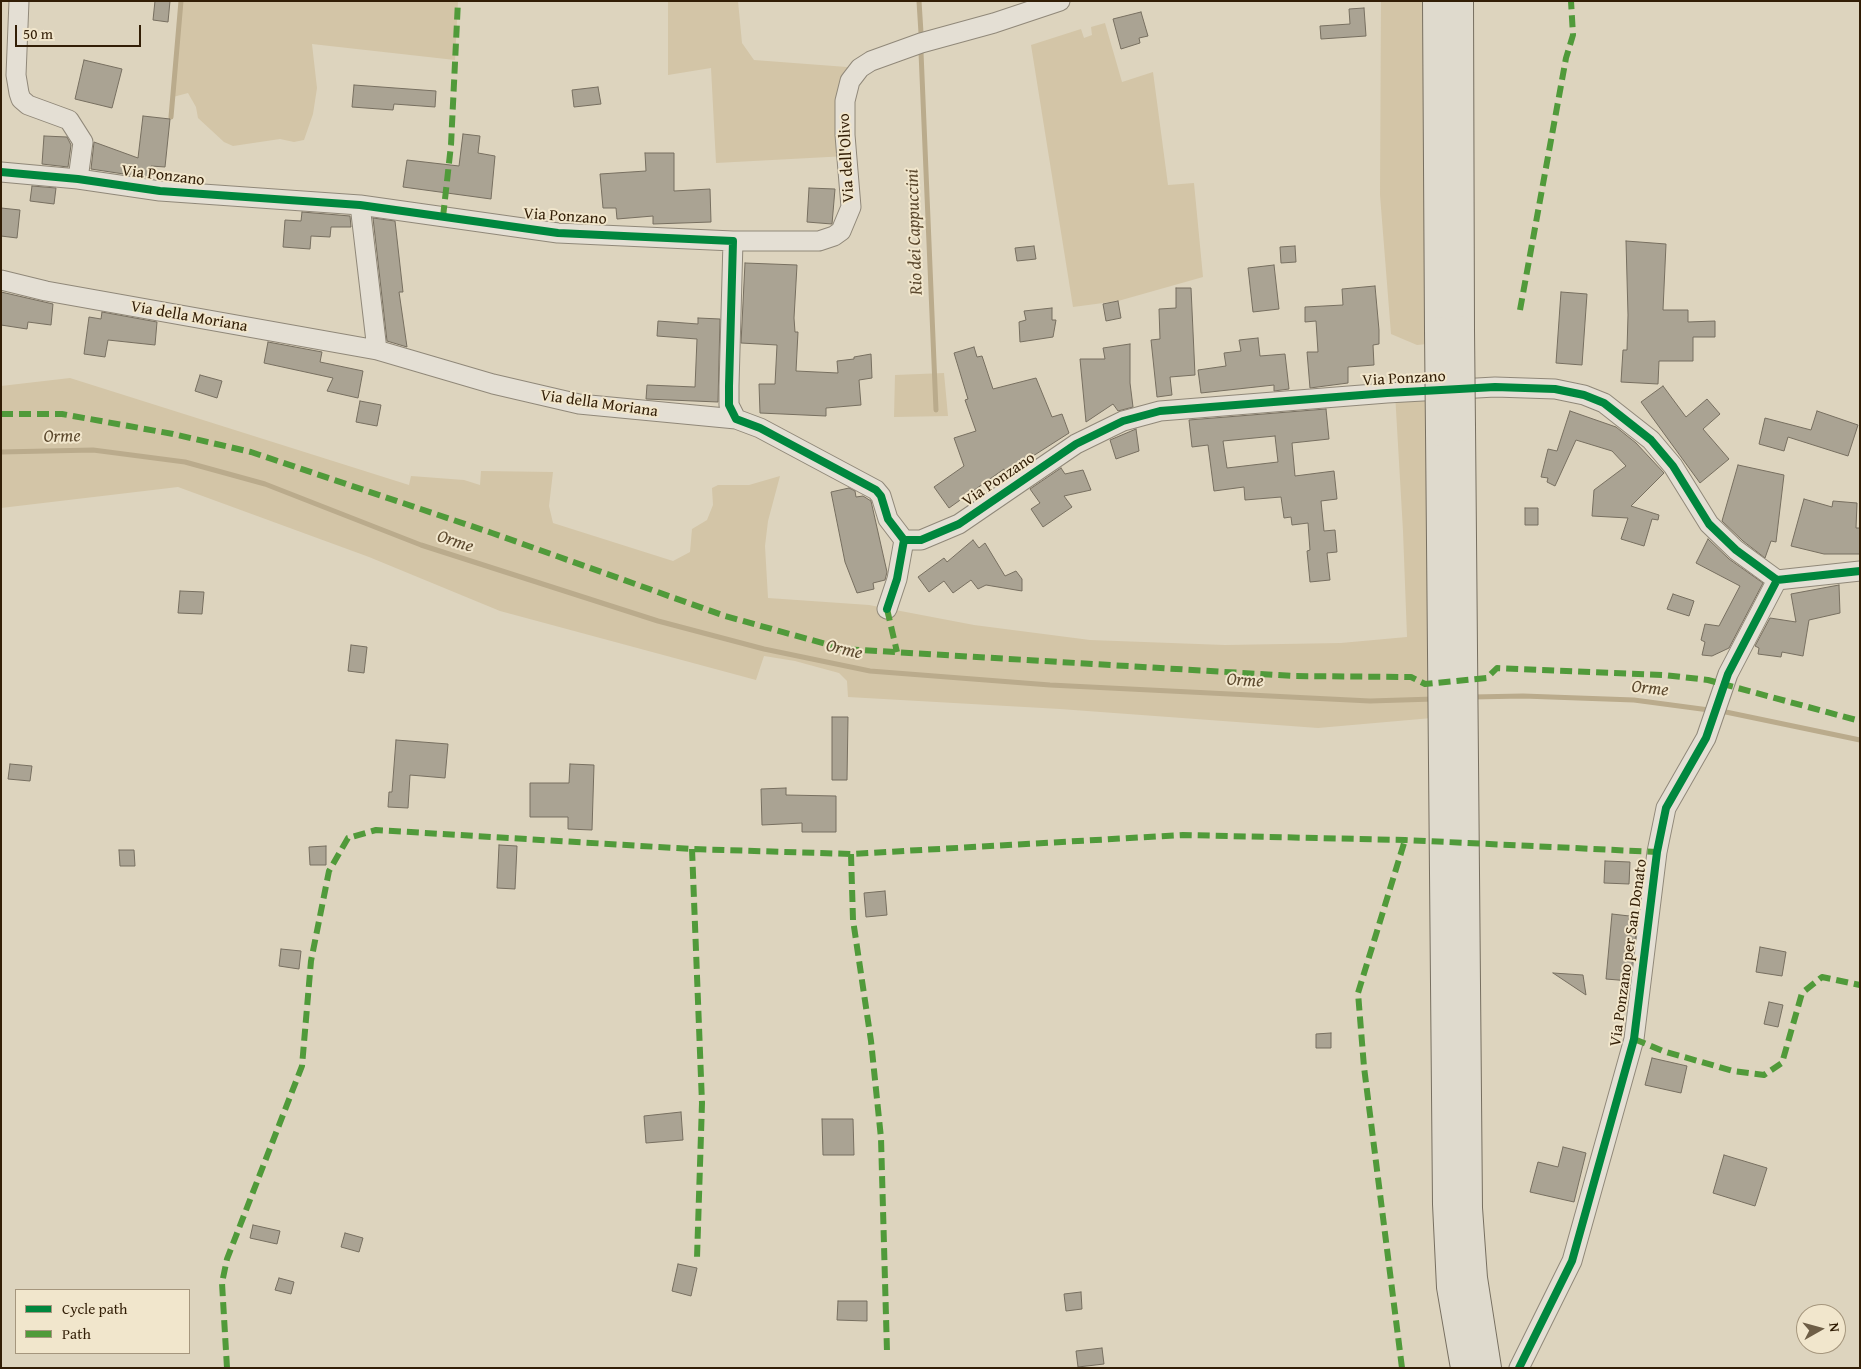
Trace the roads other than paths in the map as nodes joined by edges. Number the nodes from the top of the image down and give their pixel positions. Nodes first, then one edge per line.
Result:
1 (19, 1) edge
2 (1060, 1) edge
3 (1437, 1) edge
4 (1459, 1) edge
5 (1, 172) edge
6 (78, 179) junction
7 (360, 205) junction
8 (733, 241) junction
9 (1, 280) edge
10 (1449, 330) junction
11 (377, 350) junction
12 (736, 419) junction
13 (904, 540) junction
14 (1860, 571) edge
15 (1778, 580) junction
16 (887, 609) dead end
17 (1453, 724) junction
18 (1465, 1368) edge
19 (1487, 1368) edge
20 (1519, 1368) edge

1 - 6 street
2 - 8 street, Via dell'Olivo
3 - 10 highway
4 - 10 highway
5 - 6 street, Via Ponzano
6 - 7 street, Via Ponzano
7 - 8 street, Via Ponzano
7 - 11 street
8 - 12 street
9 - 11 street, Via della Moriana
10 - 17 highway, bridge
11 - 12 street, Via della Moriana
12 - 13 street
13 - 15 street, Via Ponzano
13 - 16 street
14 - 15 street
15 - 20 street, Via Ponzano per San Donato
17 - 18 highway
17 - 19 highway

